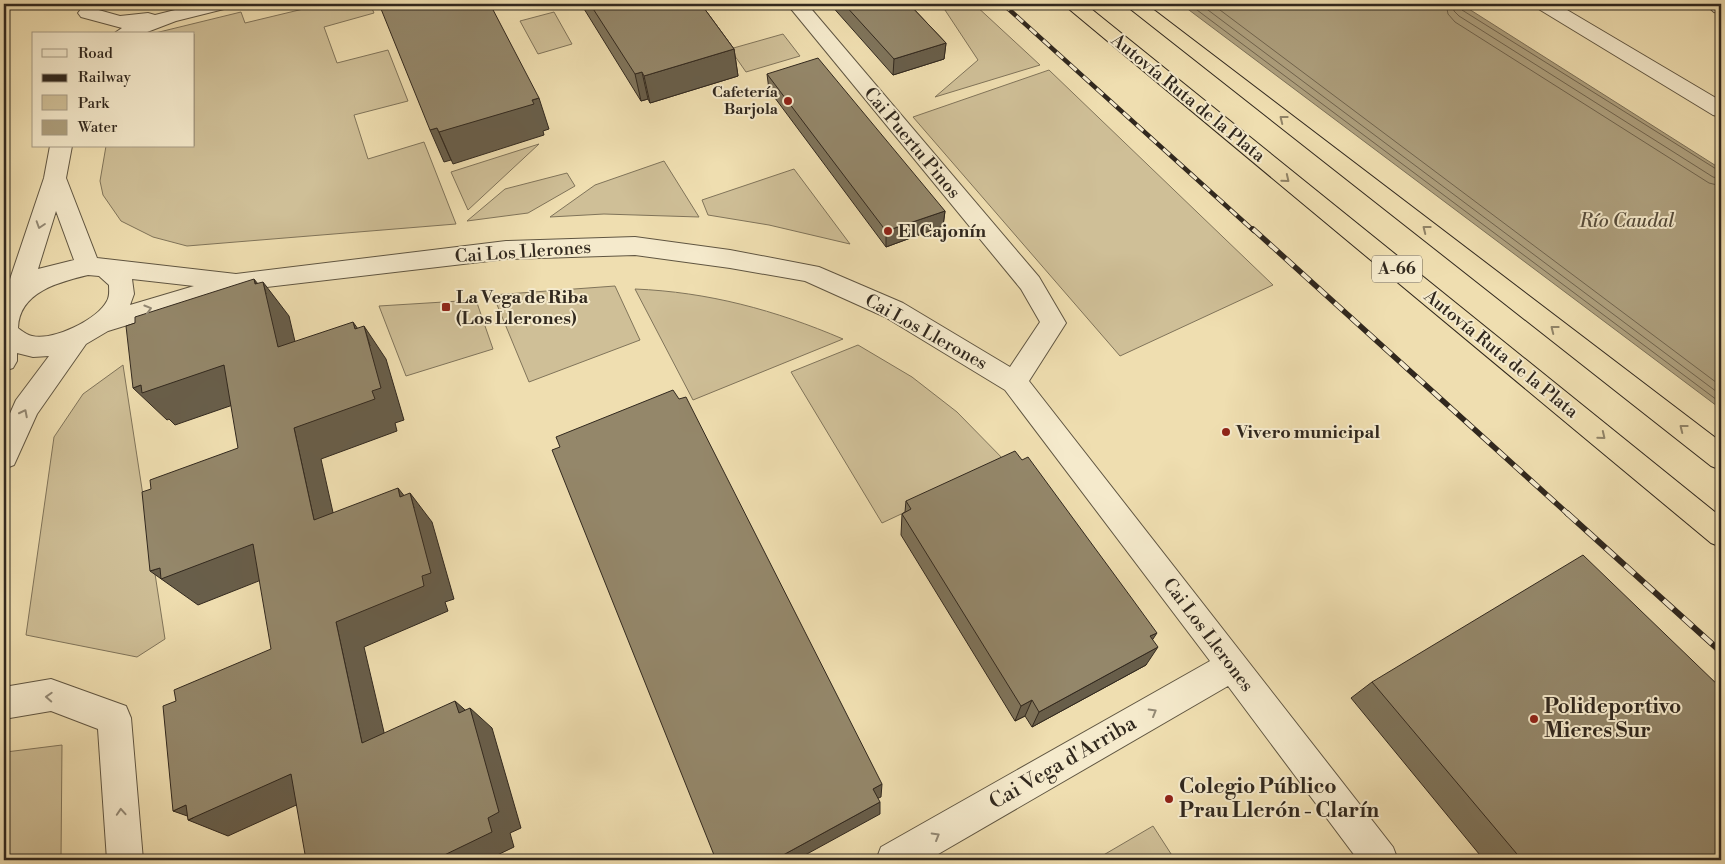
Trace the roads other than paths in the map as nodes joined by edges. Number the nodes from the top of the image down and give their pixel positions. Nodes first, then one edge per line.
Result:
1 (221, 4) edge
2 (797, 4) edge
3 (1073, 4) edge
4 (1134, 4) edge
5 (1544, 4) edge
6 (1715, 4) edge
7 (89, 8) edge
8 (1721, 8) edge
9 (169, 17) junction
10 (83, 32) edge
11 (128, 32) edge
12 (1721, 110) edge
13 (61, 148) edge
14 (55, 178) junction
15 (97, 267) junction
16 (241, 281) junction
17 (17, 297) junction
18 (102, 323) junction
19 (6, 333) junction
20 (76, 338) junction
21 (4, 361) edge
22 (1014, 382) junction
23 (4, 457) edge
24 (1721, 458) edge
25 (1721, 534) edge
26 (1232, 666) junction
27 (4, 703) edge
28 (125, 860) edge
29 (894, 860) edge
30 (1380, 860) edge

1 - 9 street
2 - 22 street, Cai Puertu Pinos
3 -> 25 highway, Autovía Ruta de la Plata / A-66
24 -> 4 highway, A-66
5 - 12 street
6 - 8 street
7 - 9 street
7 - 10 street
9 - 11 street
13 - 14 street
14 - 15 street
14 -> 17 street
15 - 16 street
15 - 17 street
15 - 18 street
18 -> 16 street
16 - 22 street, Cai Los Llerones
17 - 19 street
18 - 20 street
19 - 20 street
19 - 21 street
23 -> 20 street
22 - 26 street, Cai Los Llerones
29 -> 26 street, Cai Vega d'Arriba
26 - 30 street, Cai Los Llerones
28 -> 27 street

